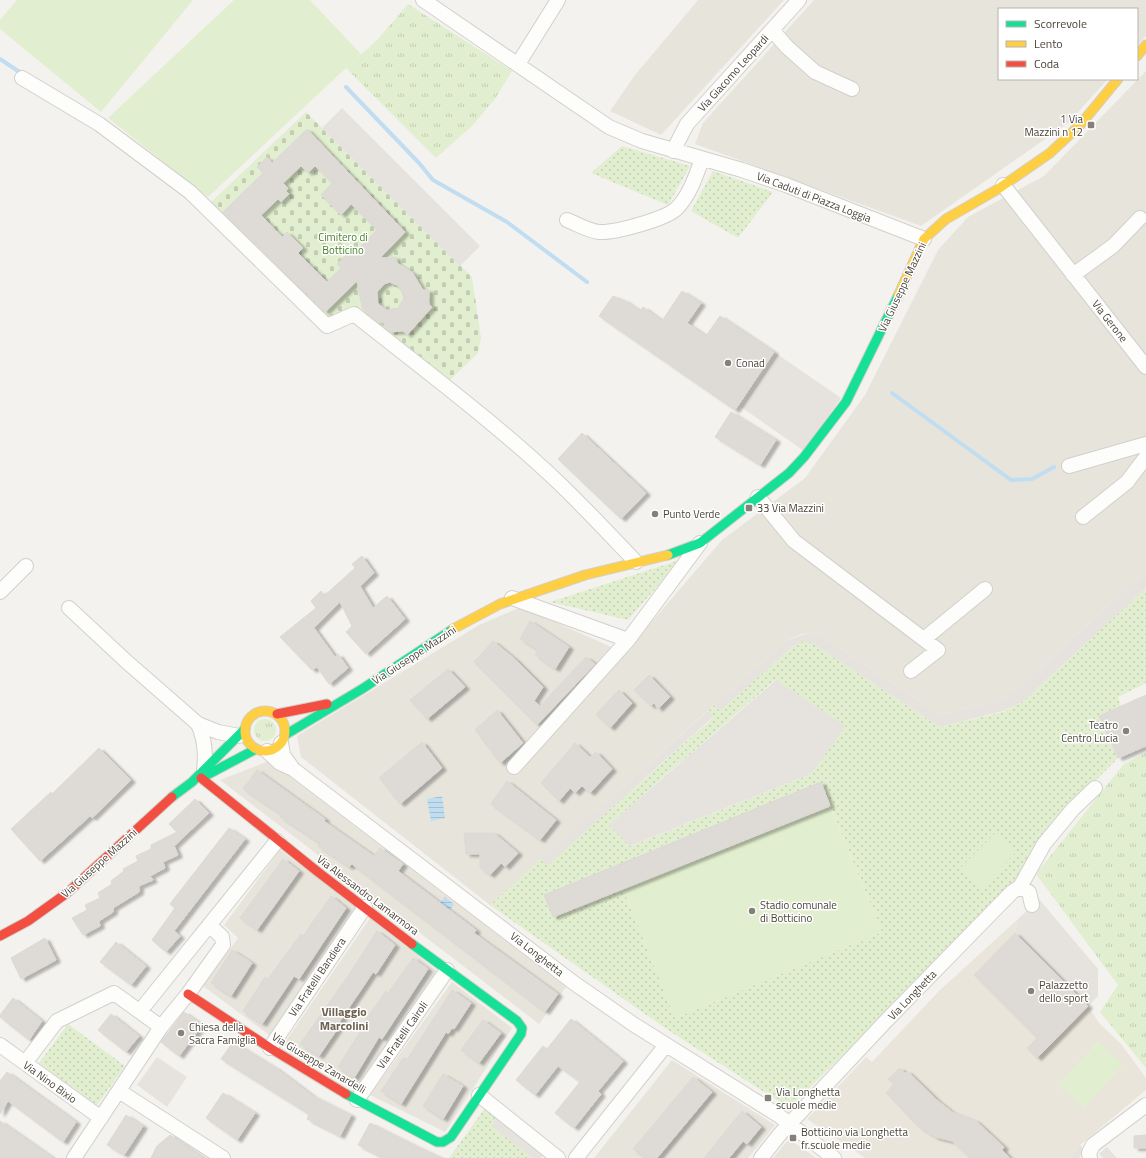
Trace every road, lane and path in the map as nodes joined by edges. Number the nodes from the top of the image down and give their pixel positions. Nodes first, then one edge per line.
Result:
1 (423, 0) edge
2 (558, 0) edge
3 (799, 0) edge
4 (772, 30) junction
5 (1146, 45) edge
6 (1138, 55) edge
7 (518, 64) junction
8 (22, 78) dead end
9 (1117, 80) edge
10 (852, 88) dead end
11 (673, 151) junction
12 (702, 159) junction
13 (1003, 185) junction
14 (1140, 218) dead end
15 (567, 220) dead end
16 (924, 239) junction
17 (1073, 275) junction
18 (1146, 367) edge
19 (1146, 444) edge
20 (1146, 457) edge
21 (1069, 466) dead end
22 (758, 497) junction
23 (1083, 517) dead end
24 (700, 543) junction
25 (636, 562) junction
26 (26, 566) dead end
27 (985, 589) dead end
28 (0, 592) edge
29 (512, 598) junction
30 (69, 608) dead end
31 (924, 639) junction
32 (628, 640) junction
33 (911, 671) dead end
34 (338, 702) junction
35 (277, 714) junction
36 (198, 724) junction
37 (242, 732) junction
38 (283, 739) junction
39 (262, 750) junction
40 (514, 767) dead end
41 (293, 769) junction
42 (202, 774) junction
43 (1094, 788) dead end
44 (277, 841) junction
45 (1020, 887) junction
46 (1032, 905) dead end
47 (365, 907) junction
48 (209, 925) junction
49 (0, 936) edge
50 (447, 970) junction
51 (188, 994) junction
52 (140, 1011) junction
53 (161, 1027) junction
54 (0, 1045) edge
55 (666, 1045) junction
56 (270, 1048) junction
57 (25, 1063) junction
58 (119, 1090) junction
59 (479, 1095) junction
60 (356, 1100) junction
61 (1146, 1105) edge
62 (101, 1118) junction
63 (791, 1124) junction
64 (74, 1158) edge
65 (223, 1158) edge
66 (558, 1158) edge
67 (576, 1158) edge
68 (761, 1158) edge
69 (834, 1158) edge
70 (1090, 1158) edge

1 - 7 street, Via Caduti di Piazza Loggia
2 - 7 street
3 - 4 street, Via Giacomo Leopardi
4 - 10 street
4 - 11 street, Via Giacomo Leopardi
5 - 6 street
7 - 11 street, Via Caduti di Piazza Loggia
8 - 25 street
9 - 13 street, Via Giuseppe Mazzini
11 - 12 street, Via Caduti di Piazza Loggia
12 - 15 street
12 - 16 street, Via Caduti di Piazza Loggia
13 - 16 street, Via Giuseppe Mazzini
13 - 17 street, Via Gerone
14 - 17 street
16 - 22 street, Via Giuseppe Mazzini
17 - 18 street, Via Gerone
19 - 21 street
20 - 23 street
22 - 24 street, Via Giuseppe Mazzini
22 - 31 street
24 - 25 street, Via Giuseppe Mazzini
24 - 32 street, Via Giuseppe Mazzini
25 - 29 street, Via Giuseppe Mazzini
26 - 28 street
27 - 31 street
29 - 32 street
29 - 34 street, Via Giuseppe Mazzini
30 - 36 street
31 - 33 street
32 - 40 street, Via Giuseppe Mazzini
34 - 35 street, Via Giuseppe Mazzini
34 - 38 street, Via Giuseppe Mazzini
35 - 37 street, Via Giuseppe Mazzini
35 - 38 street
36 - 37 street
36 - 42 street
37 - 39 street
37 - 42 street, Via Giuseppe Mazzini
38 - 39 street, Via Giuseppe Mazzini
38 - 41 street, Via Longhetta
39 - 41 street, Via Longhetta
39 - 42 street, Via Giuseppe Mazzini
41 - 55 street, Via Longhetta
42 - 44 street, Via Alessandro Lamarmora
42 - 49 street, Via Giuseppe Mazzini
43 - 45 street
44 - 47 street, Via Alessandro Lamarmora
44 - 48 street
45 - 46 street
45 - 63 street, Via Longhetta
47 - 50 street, Via Alessandro Lamarmora
47 - 56 street, Via Fratelli Bandiera
48 - 51 street
48 - 52 street
50 - 59 street, Via Alessandro Lamarmora
50 - 60 street, Via Fratelli Cairoli
51 - 53 street
51 - 56 street, Via Giuseppe Zanardelli
52 - 53 street
52 - 57 street
53 - 58 street
54 - 57 street, Via Nino Bixio
55 - 63 street, Via Longhetta
55 - 67 street
56 - 60 street, Via Giuseppe Zanardelli
57 - 62 street, Via Nino Bixio
58 - 62 street
58 - 65 street
59 - 60 street, Via Giuseppe Zanardelli
59 - 66 street
61 - 70 street
62 - 64 street
63 - 68 street
63 - 69 street, Via Longhetta

